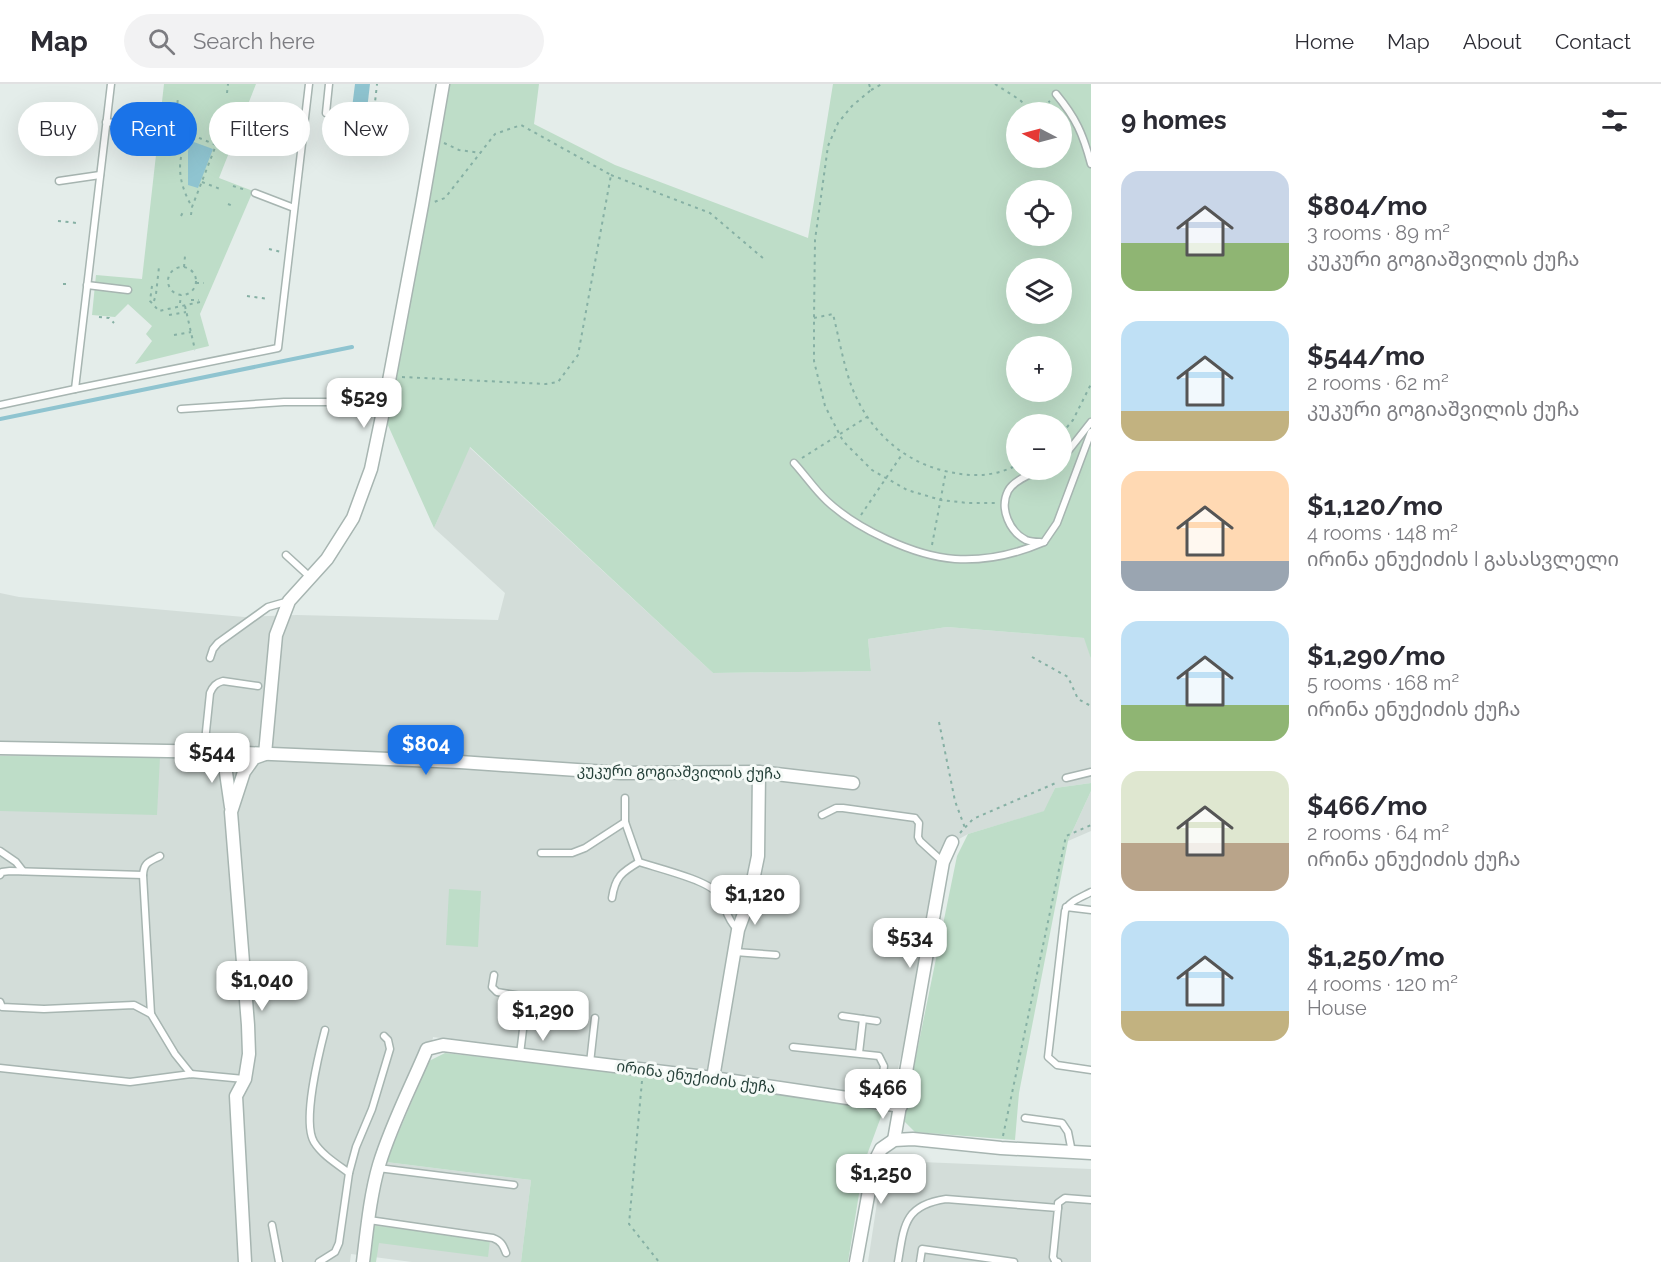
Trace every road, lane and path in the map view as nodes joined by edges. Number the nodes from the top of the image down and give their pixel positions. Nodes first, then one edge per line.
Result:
1 (111, 84) edge
2 (228, 84) edge
3 (309, 84) edge
4 (329, 84) edge
5 (377, 84) edge
6 (443, 84) edge
7 (869, 84) edge
8 (882, 84) edge
9 (995, 84) edge
10 (871, 90) junction
11 (227, 93) dead end
12 (1056, 94) joint
13 (178, 98) dead end
14 (178, 102) edge
15 (327, 102) edge
16 (375, 102) edge
17 (1022, 102) edge
18 (1048, 102) edge
19 (106, 122) junction
20 (110, 122) edge
21 (435, 131) junction
22 (481, 153) junction
23 (1091, 164) edge
24 (100, 175) junction
25 (611, 175) junction
26 (58, 181) dead end
27 (202, 182) junction
28 (233, 186) dead end
29 (220, 189) dead end
30 (246, 190) dead end
31 (255, 193) dead end
32 (228, 204) dead end
33 (422, 205) junction
34 (233, 206) dead end
35 (192, 207) junction
36 (294, 208) junction
37 (183, 212) dead end
38 (191, 215) dead end
39 (181, 216) dead end
40 (58, 221) dead end
41 (77, 224) dead end
42 (269, 249) dead end
43 (289, 253) junction
44 (185, 256) dead end
45 (764, 259) dead end
46 (159, 267) dead end
47 (184, 267) junction
48 (196, 283) junction
49 (204, 283) dead end
50 (63, 284) dead end
51 (70, 284) dead end
52 (87, 285) junction
53 (152, 286) dead end
54 (128, 290) dead end
55 (181, 295) junction
56 (247, 296) dead end
57 (269, 299) dead end
58 (154, 300) dead end
59 (191, 300) dead end
60 (180, 303) dead end
61 (185, 305) junction
62 (186, 312) junction
63 (169, 315) dead end
64 (99, 317) dead end
65 (814, 318) junction
66 (114, 323) dead end
67 (191, 332) junction
68 (174, 335) dead end
69 (195, 350) dead end
70 (390, 376) junction
71 (1091, 384) edge
72 (75, 389) junction
73 (386, 402) junction
74 (0, 405) edge
75 (181, 409) dead end
76 (867, 417) junction
77 (1072, 421) edge
78 (1091, 422) edge
79 (1091, 432) edge
80 (839, 434) junction
81 (1072, 446) edge
82 (903, 453) junction
83 (794, 463) joint
84 (1006, 470) edge
85 (946, 471) junction
86 (886, 478) junction
87 (1018, 480) edge
88 (941, 500) junction
89 (1005, 503) junction
90 (855, 522) junction
91 (1044, 542) junction
92 (931, 554) junction
93 (286, 555) dead end
94 (310, 577) junction
95 (289, 601) junction
96 (1032, 657) dead end
97 (210, 658) dead end
98 (258, 686) dead end
99 (1091, 706) edge
100 (939, 722) dead end
101 (0, 748) edge
102 (204, 752) junction
103 (223, 752) junction
104 (265, 754) junction
105 (759, 771) junction
106 (1091, 772) edge
107 (1066, 778) joint
108 (853, 783) dead end
109 (625, 798) dead end
110 (231, 812) junction
111 (822, 815) dead end
112 (625, 822) junction
113 (1091, 825) edge
114 (964, 828) junction
115 (952, 842) joint
116 (0, 851) edge
117 (541, 853) dead end
118 (160, 856) dead end
119 (639, 862) junction
120 (943, 862) junction
121 (23, 871) junction
122 (0, 875) edge
123 (143, 875) junction
124 (1091, 892) edge
125 (612, 898) dead end
126 (1066, 907) junction
127 (1091, 910) edge
128 (738, 930) junction
129 (734, 952) junction
130 (776, 955) dead end
131 (494, 975) dead end
132 (527, 997) junction
133 (572, 1001) dead end
134 (0, 1002) edge
135 (151, 1014) junction
136 (842, 1016) dead end
137 (595, 1018) dead end
138 (863, 1019) junction
139 (878, 1021) dead end
140 (325, 1030) dead end
141 (384, 1036) dead end
142 (793, 1047) dead end
143 (859, 1053) junction
144 (520, 1054) junction
145 (590, 1063) junction
146 (0, 1068) edge
147 (643, 1069) junction
148 (1091, 1070) edge
149 (191, 1074) junction
150 (713, 1078) junction
151 (245, 1079) junction
152 (879, 1103) junction
153 (901, 1106) junction
154 (1025, 1118) dead end
155 (894, 1140) junction
156 (1001, 1148) junction
157 (1072, 1152) junction
158 (1091, 1153) edge
159 (378, 1168) junction
160 (349, 1173) junction
161 (514, 1185) dead end
162 (1091, 1200) edge
163 (1058, 1208) junction
164 (369, 1220) junction
165 (272, 1225) dead end
166 (506, 1253) dead end
167 (245, 1262) edge
168 (279, 1262) edge
169 (319, 1262) edge
170 (363, 1262) edge
171 (659, 1262) edge
172 (856, 1262) edge
173 (898, 1262) edge
174 (920, 1262) edge
175 (1014, 1262) edge
176 (1058, 1262) edge

1 - 19 lane
2 - 11 path
3 - 36 lane
4 - 15 lane
5 - 16 path
6 - 21 street
7 - 10 path
8 - 10 path
9 - 17 path
10 - 65 path
12 - 18 path
12 - 23 lane
13 - 14 path
19 - 20 lane
19 - 24 lane
21 - 22 path
21 - 33 street
22 - 25 path
22 - 33 path
24 - 26 lane
24 - 52 lane
25 - 45 path
25 - 70 path
27 - 29 path
27 - 35 path
27 - 35 path
28 - 30 path
31 - 36 lane
32 - 34 path
33 - 70 street
35 - 38 path
36 - 43 lane
37 - 39 path
40 - 41 path
42 - 43 path
43 - 72 lane
44 - 47 path
46 - 58 path
47 - 48 path
47 - 55 path
48 - 49 path
48 - 55 path
50 - 51 path
52 - 54 lane
52 - 72 lane
53 - 61 path
55 - 60 path
56 - 57 path
59 - 61 path
61 - 62 path
62 - 63 path
62 - 67 path
64 - 66 path
65 - 76 path
65 - 80 path
67 - 68 path
67 - 69 path
70 - 73 street
71 - 77 path
72 - 74 lane
73 - 75 lane
73 - 94 street
76 - 80 path
76 - 82 path
78 - 81 lane
79 - 91 lane
80 - 83 path
80 - 86 path
82 - 85 path
82 - 86 path
83 - 90 lane
84 - 85 path
85 - 88 path
86 - 88 path
86 - 90 path
87 - 89 lane
88 - 89 path
88 - 92 path
89 - 91 lane
90 - 92 lane
91 - 92 lane
93 - 94 lane
94 - 95 street
95 - 97 lane
95 - 104 street
96 - 99 path
98 - 102 lane
100 - 114 path
101 - 102 street, კუკური გოგიაშვილის ქუჩა
102 - 103 street, კუკური გოგიაშვილის ქუჩა
103 - 104 street, კუკური გოგიაშვილის ქუჩა
103 - 110 street
104 - 105 street, კუკური გოგიაშვილის ქუჩა
104 - 110 street
105 - 108 street, კუკური გოგიაშვილის ქუჩა
105 - 128 street
106 - 107 lane
107 - 114 path
109 - 112 lane
110 - 151 street
111 - 120 lane
112 - 117 lane
112 - 119 lane
113 - 156 path
114 - 115 path
115 - 120 street
116 - 121 lane
118 - 123 lane
119 - 125 lane
119 - 128 lane
120 - 153 street
121 - 122 lane
121 - 123 lane
123 - 135 lane
124 - 126 lane
126 - 127 lane
126 - 148 lane
128 - 129 street
129 - 130 lane
129 - 150 street
131 - 132 lane
132 - 133 lane
132 - 144 lane
134 - 135 lane
135 - 149 lane
136 - 138 lane
137 - 145 lane
138 - 139 lane
138 - 143 lane
140 - 160 lane
141 - 160 lane
142 - 143 lane
143 - 152 lane
144 - 145 street, ირინა ენუქიძის ქუჩა
144 - 159 street, ირინა ენუქიძის ქუჩა
145 - 147 street, ირინა ენუქიძის ქუჩა
146 - 149 lane
147 - 150 street, ირინა ენუქიძის ქუჩა
147 - 171 path
149 - 151 lane
150 - 152 street, ირინა ენუქიძის ქუჩა
151 - 167 street
152 - 153 street, ირინა ენუქიძის ქუჩა
153 - 155 street
154 - 157 lane
155 - 156 street
155 - 172 street
156 - 157 street
157 - 158 street
159 - 161 lane
159 - 164 street, ირინა ენუქიძის ქუჩა
160 - 169 lane
162 - 163 lane
163 - 173 lane
163 - 176 lane
164 - 166 lane
164 - 170 street, ირინა ენუქიძის ქუჩა
165 - 168 lane
174 - 175 lane

